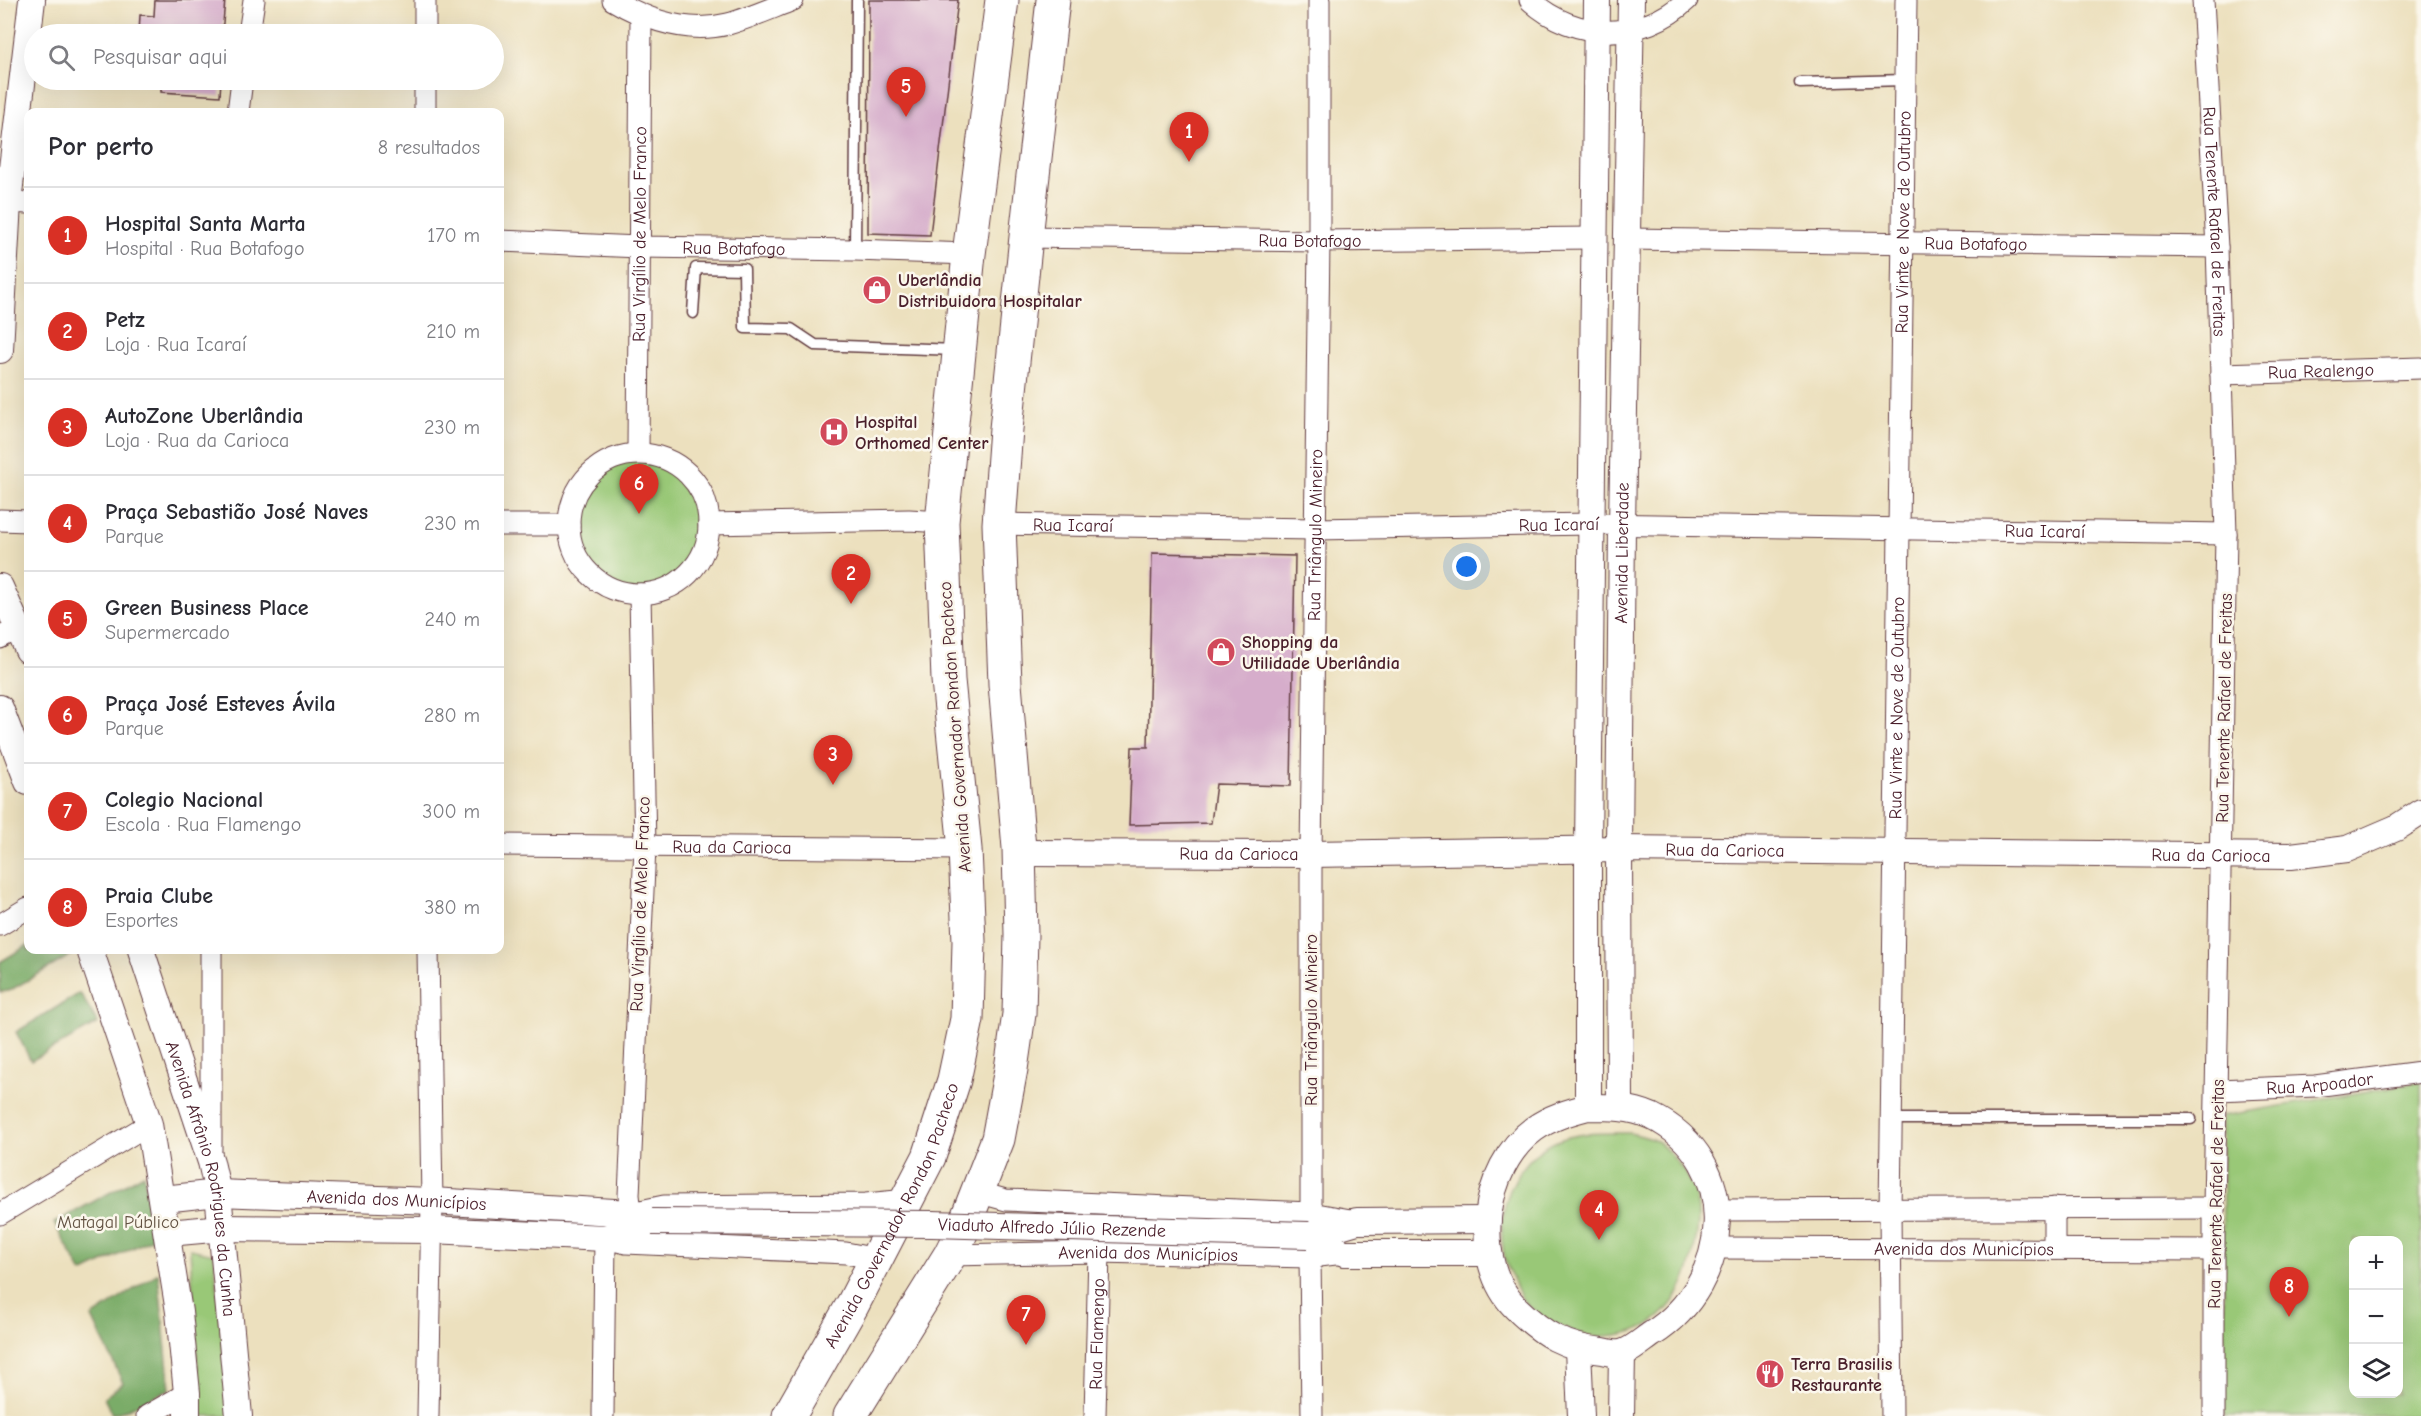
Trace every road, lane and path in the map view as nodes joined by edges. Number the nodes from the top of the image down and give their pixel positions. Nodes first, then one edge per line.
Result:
1 (32, 0) edge
2 (254, 0) edge
3 (425, 0) edge
4 (613, 0) edge
5 (793, 0) edge
6 (857, 0) edge
7 (1002, 0) edge
8 (1053, 0) edge
9 (1319, 0) edge
10 (1530, 0) edge
11 (1597, 0) edge
12 (1631, 0) edge
13 (1687, 0) edge
14 (1906, 0) edge
15 (2203, 0) edge
16 (640, 16) junction
17 (30, 24) edge
18 (250, 24) edge
19 (425, 24) edge
20 (1631, 30) junction
21 (1597, 32) junction
22 (1904, 80) junction
23 (1800, 82) dead end
24 (26, 90) edge
25 (241, 90) edge
26 (425, 90) edge
27 (25, 108) edge
28 (238, 108) edge
29 (425, 108) edge
30 (24, 116) edge
31 (18, 203) edge
32 (1026, 237) junction
33 (1594, 238) junction
34 (1628, 239) junction
35 (504, 240) edge
36 (1319, 242) junction
37 (1902, 242) junction
38 (639, 247) junction
39 (2217, 247) junction
40 (855, 250) junction
41 (969, 254) junction
42 (693, 313) dead end
43 (0, 350) edge
44 (960, 350) junction
45 (2421, 368) edge
46 (2222, 374) junction
47 (638, 453) junction
48 (0, 520) edge
49 (24, 521) edge
50 (942, 522) junction
51 (709, 524) junction
52 (999, 524) junction
53 (1591, 524) junction
54 (504, 525) edge
55 (569, 525) junction
56 (1622, 525) junction
57 (1900, 528) junction
58 (1316, 529) junction
59 (2226, 534) junction
60 (0, 587) edge
61 (639, 594) junction
62 (16, 638) edge
63 (0, 708) edge
64 (24, 771) edge
65 (2421, 812) edge
66 (504, 845) edge
67 (645, 847) junction
68 (965, 849) junction
69 (1619, 849) junction
70 (1588, 850) junction
71 (1896, 852) junction
72 (1019, 853) junction
73 (1311, 854) junction
74 (2221, 857) junction
75 (24, 910) edge
76 (0, 925) edge
77 (91, 954) edge
78 (142, 954) edge
79 (211, 954) edge
80 (428, 954) edge
81 (2421, 1072) edge
82 (2218, 1090) junction
83 (1588, 1107) junction
84 (1620, 1107) junction
85 (1892, 1119) junction
86 (2191, 1119) dead end
87 (149, 1124) junction
88 (211, 1162) junction
89 (977, 1192) junction
90 (218, 1193) junction
91 (163, 1199) junction
92 (907, 1200) junction
93 (432, 1201) junction
94 (1049, 1202) junction
95 (800, 1205) junction
96 (2054, 1208) junction
97 (2214, 1208) junction
98 (1718, 1210) junction
99 (1890, 1211) junction
100 (0, 1214) edge
101 (641, 1217) junction
102 (1488, 1220) junction
103 (223, 1228) junction
104 (431, 1230) junction
105 (168, 1233) junction
106 (1310, 1235) junction
107 (605, 1238) junction
108 (1890, 1247) junction
109 (1715, 1248) junction
110 (2054, 1249) junction
111 (2214, 1250) junction
112 (802, 1251) junction
113 (1099, 1252) junction
114 (1045, 1253) junction
115 (1489, 1253) junction
116 (950, 1255) junction
117 (877, 1259) junction
118 (1578, 1349) junction
119 (1622, 1353) junction
120 (187, 1404) edge
121 (147, 1416) edge
122 (239, 1416) edge
123 (429, 1416) edge
124 (603, 1416) edge
125 (789, 1416) edge
126 (850, 1416) edge
127 (1095, 1416) edge
128 (1311, 1416) edge
129 (1581, 1416) edge
130 (1622, 1416) edge
131 (1893, 1416) edge
132 (2214, 1416) edge

1 - 17 street
2 - 18 street
3 - 19 street
4 - 16 street
5 - 16 street
6 - 40 lane
7 - 41 main road, Avenida Governador Rondon Pacheco
8 - 32 main road
9 - 36 street, Rua Triângulo Mineiro
10 - 21 street
11 - 21 street, Avenida Liberdade
12 - 20 street, Avenida Liberdade
13 - 20 street
14 - 22 street, Rua Vinte e Nove de Outubro
15 - 39 street, Rua Tenente Rafael de Freitas
16 - 38 street, Rua Virgílio de Melo Franco
20 - 21 street
20 - 34 street, Avenida Liberdade
21 - 33 street, Avenida Liberdade
22 - 23 lane
22 - 37 street, Rua Vinte e Nove de Outubro
24 - 27 street
25 - 28 street
26 - 29 street
30 - 31 street
31 - 43 street
32 - 36 street, Rua Botafogo
32 - 52 main road
33 - 36 street, Rua Botafogo
33 - 53 street, Avenida Liberdade
34 - 37 street, Rua Botafogo
34 - 56 street, Avenida Liberdade
35 - 38 street, Rua Botafogo
36 - 58 street, Rua Triângulo Mineiro
37 - 39 street, Rua Botafogo
37 - 57 street, Rua Vinte e Nove de Outubro
38 - 40 street, Rua Botafogo
38 - 47 street, Rua Virgílio de Melo Franco
39 - 46 street, Rua Tenente Rafael de Freitas
40 - 41 street, Rua Botafogo
41 - 44 main road, Avenida Governador Rondon Pacheco
42 - 44 lane
44 - 50 main road, Avenida Governador Rondon Pacheco
45 - 46 street, Rua Realengo
46 - 59 street, Rua Tenente Rafael de Freitas
47 - 51 street
47 - 55 street
48 - 49 street
50 - 51 street
50 - 68 main road, Avenida Governador Rondon Pacheco
51 - 61 street
52 - 58 street, Rua Icaraí
52 - 72 main road
53 - 56 street, Rua Icaraí
53 - 58 street, Rua Icaraí
53 - 70 street, Avenida Liberdade
54 - 55 street
55 - 61 street
56 - 57 street, Rua Icaraí
56 - 69 street, Avenida Liberdade
57 - 59 street, Rua Icaraí
57 - 71 street, Rua Vinte e Nove de Outubro
58 - 73 street, Rua Triângulo Mineiro
59 - 74 street, Rua Tenente Rafael de Freitas
60 - 62 street
61 - 67 street, Rua Virgílio de Melo Franco
63 - 64 street
65 - 74 street, Rua da Carioca
66 - 67 street, Rua da Carioca
67 - 68 street, Rua da Carioca
67 - 101 street, Rua Virgílio de Melo Franco
68 - 92 main road, Avenida Governador Rondon Pacheco
69 - 70 street, Rua da Carioca
69 - 71 street, Rua da Carioca
69 - 84 street, Avenida Liberdade
70 - 73 street, Rua da Carioca
70 - 83 street, Avenida Liberdade
71 - 74 street, Rua da Carioca
71 - 85 street, Rua Vinte e Nove de Outubro
72 - 73 street, Rua da Carioca
72 - 89 main road
73 - 106 street, Rua Triângulo Mineiro
74 - 82 street, Rua Tenente Rafael de Freitas
75 - 76 street
77 - 87 street
78 - 88 street, Avenida Afrânio Rodrigues da Cunha
79 - 88 street
80 - 93 street
81 - 82 street, Rua Arpoador
82 - 97 street, Rua Tenente Rafael de Freitas
83 - 84 street
83 - 102 street
84 - 98 street
85 - 86 lane
85 - 99 street, Rua Vinte e Nove de Outubro
87 - 91 street
87 - 100 street
88 - 90 street, Avenida Afrânio Rodrigues da Cunha
89 - 94 street, Avenida dos Municípios
89 - 116 main road
90 - 91 street, Avenida dos Municípios
90 - 93 street, Avenida dos Municípios
90 - 103 street, Avenida Afrânio Rodrigues da Cunha
91 - 105 street
92 - 95 street, Avenida dos Municípios
92 - 117 main road, Avenida Governador Rondon Pacheco
93 - 101 street, Avenida dos Municípios
93 - 104 street
94 - 106 street, Avenida dos Municípios
94 - 114 street
95 - 101 street, Avenida dos Municípios
95 - 112 street
96 - 97 street, Avenida dos Municípios
96 - 99 street, Avenida dos Municípios
96 - 110 street
97 - 111 street, Rua Tenente Rafael de Freitas
98 - 99 street, Avenida dos Municípios
98 - 109 street
99 - 108 street, Rua Vinte e Nove de Outubro
101 - 106 street, Viaduto Alfredo Júlio Rezende, bridge
101 - 107 street, Avenida dos Municípios
102 - 106 street, Avenida dos Municípios
102 - 115 street
103 - 104 street, Avenida dos Municípios
103 - 105 street, Avenida dos Municípios
103 - 122 street, Avenida Afrânio Rodrigues da Cunha
104 - 107 street, Avenida dos Municípios
104 - 123 street
105 - 120 street
106 - 113 street, Avenida dos Municípios
106 - 115 street, Avenida dos Municípios
106 - 128 street, Rua Triângulo Mineiro
107 - 112 street, Avenida dos Municípios
107 - 124 street
108 - 109 street, Avenida dos Municípios
108 - 110 street, Avenida dos Municípios
108 - 131 street, Rua Vinte e Nove de Outubro
109 - 119 street
110 - 111 street, Avenida dos Municípios
111 - 132 street, Rua Tenente Rafael de Freitas
112 - 117 street, Avenida dos Municípios
113 - 114 street, Avenida dos Municípios
113 - 127 street, Rua Flamengo
114 - 116 street, Avenida dos Municípios
115 - 118 street
116 - 126 main road
117 - 125 main road, Avenida Governador Rondon Pacheco
118 - 119 street
118 - 129 street
119 - 130 street
120 - 121 street

